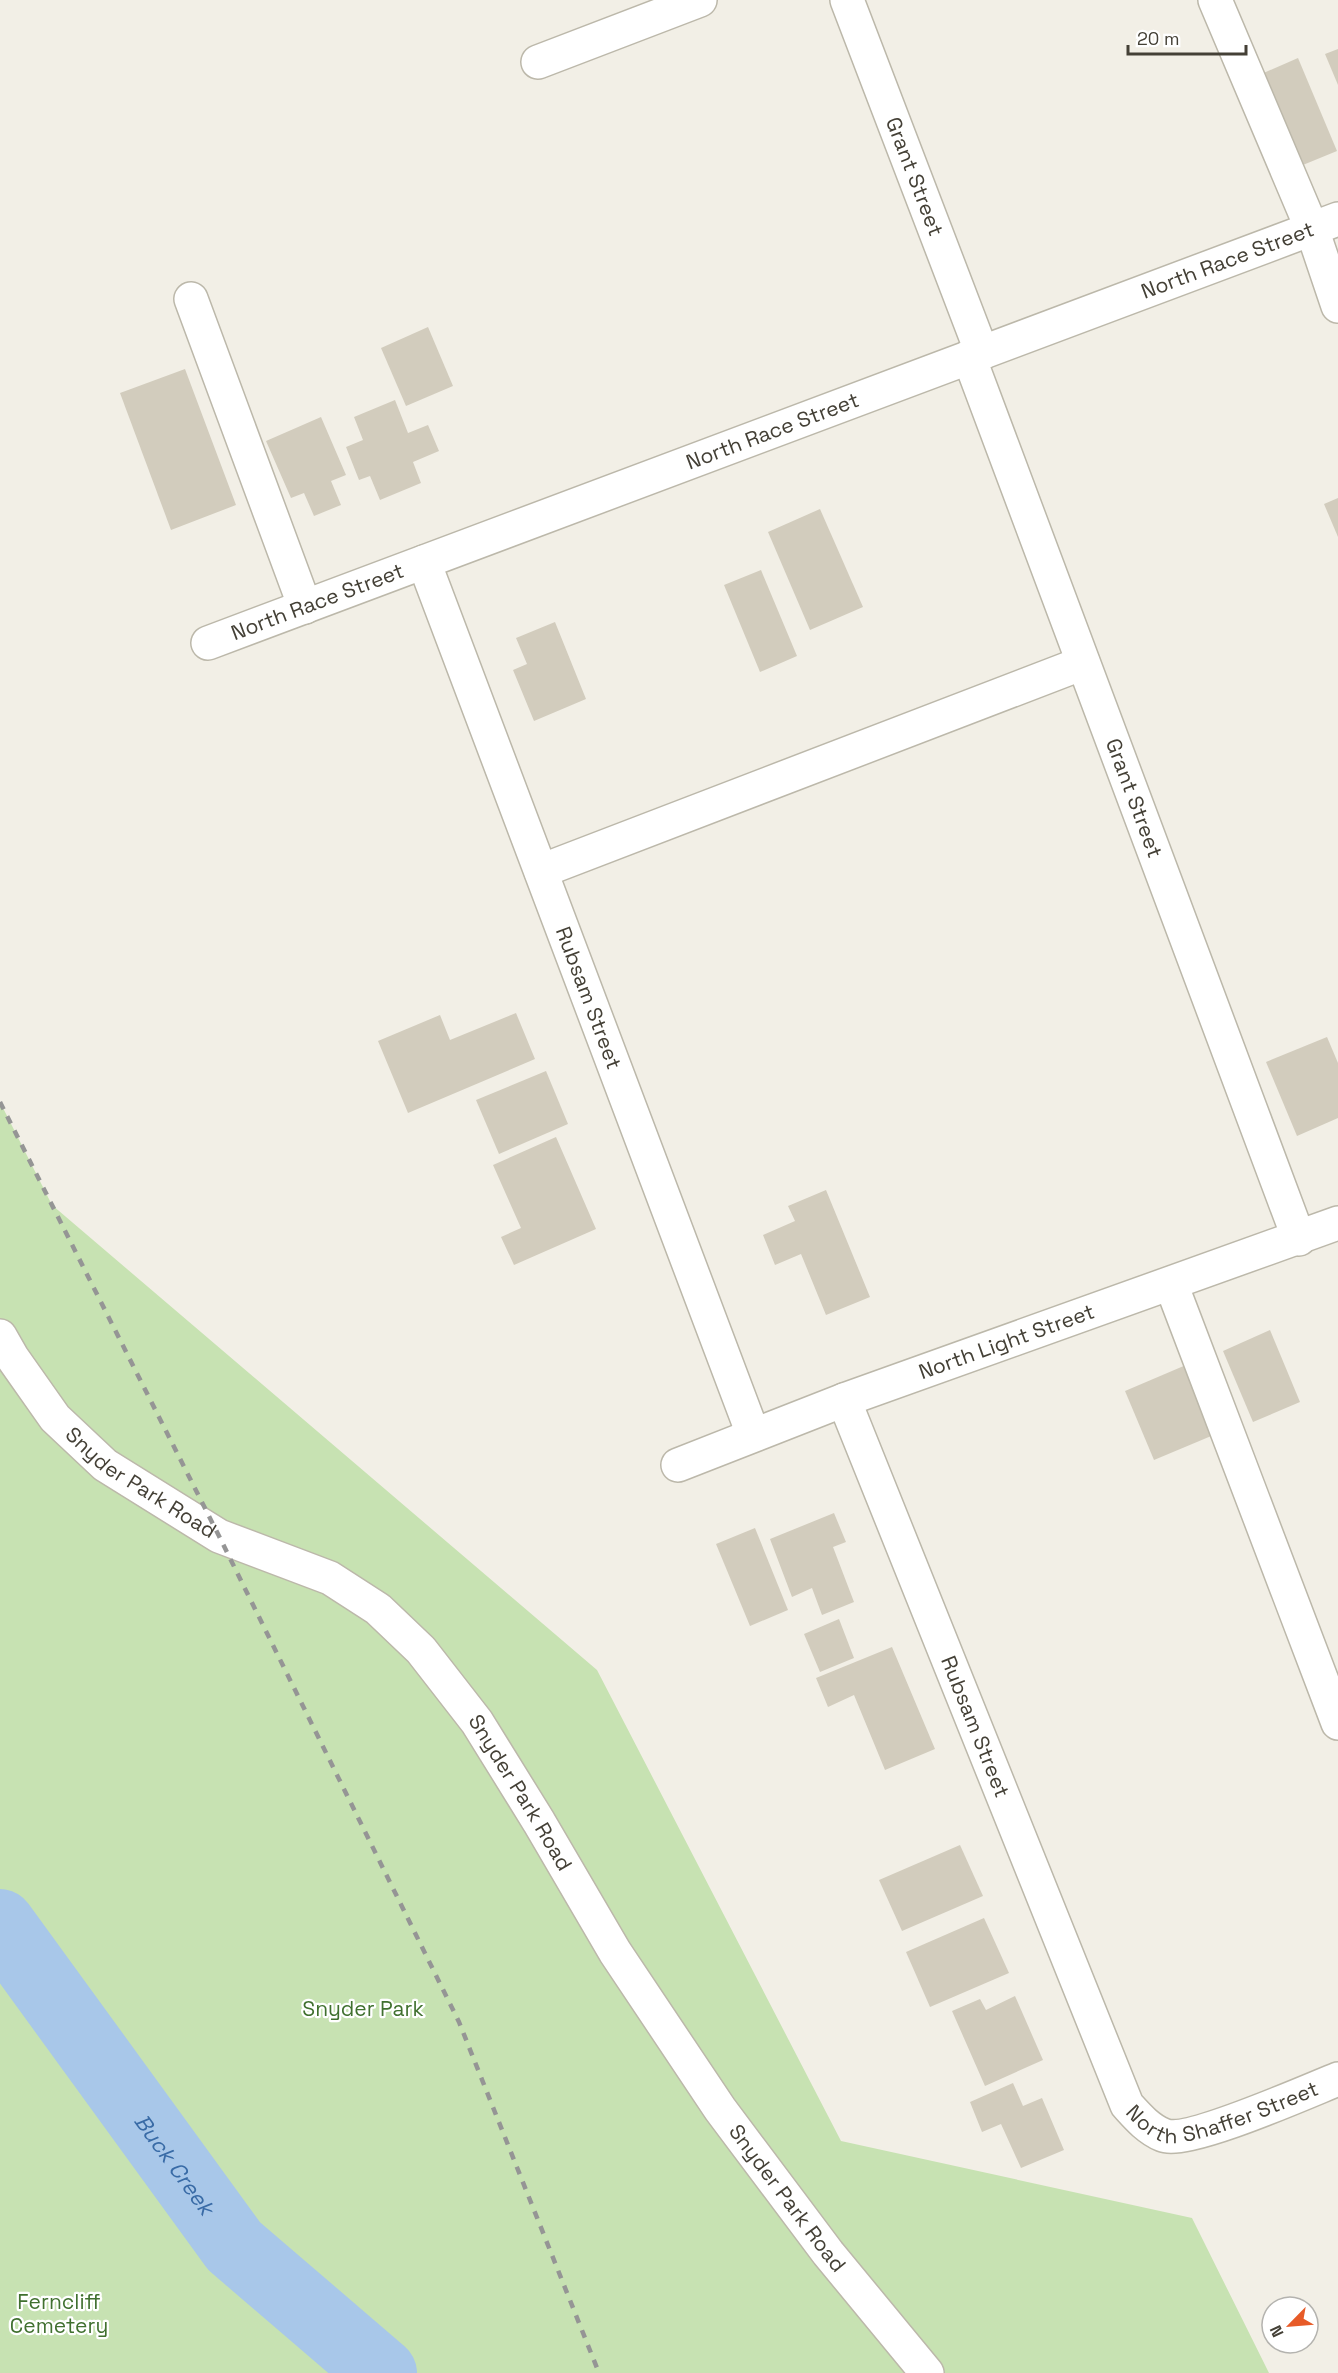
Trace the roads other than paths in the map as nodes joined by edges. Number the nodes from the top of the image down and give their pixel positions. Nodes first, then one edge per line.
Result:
1 (700, 0) edge
2 (847, 0) edge
3 (1215, 0) edge
4 (538, 62) dead end
5 (1325, 224) edge
6 (191, 298) dead end
7 (1338, 306) edge
8 (975, 355) junction
9 (424, 562) junction
10 (305, 607) junction
11 (208, 643) dead end
12 (1083, 663) junction
13 (541, 871) junction
14 (1338, 1223) edge
15 (1299, 1239) junction
16 (1171, 1284) junction
17 (0, 1336) edge
18 (844, 1400) junction
19 (753, 1434) junction
20 (678, 1466) dead end
21 (1338, 1723) edge
22 (1107, 2055) joint
23 (1338, 2079) edge
24 (927, 2373) edge

1 - 4 street
2 - 8 street, Grant Street
3 - 5 street
5 - 7 street
5 - 8 street, North Race Street
6 - 10 street
8 - 9 street, North Race Street
8 - 12 street, Grant Street
9 - 10 street, North Race Street
9 - 13 street, Rubsam Street
10 - 11 street, North Race Street
12 - 13 street
12 - 15 street, Grant Street
13 - 19 street, Rubsam Street
14 - 15 street, North Light Street
15 - 16 street, North Light Street
16 - 18 street, North Light Street
16 - 21 street
17 - 24 street, Snyder Park Road
18 - 19 street, North Light Street
18 - 22 street, Rubsam Street
19 - 20 street, North Light Street
22 - 23 street, North Shaffer Street

